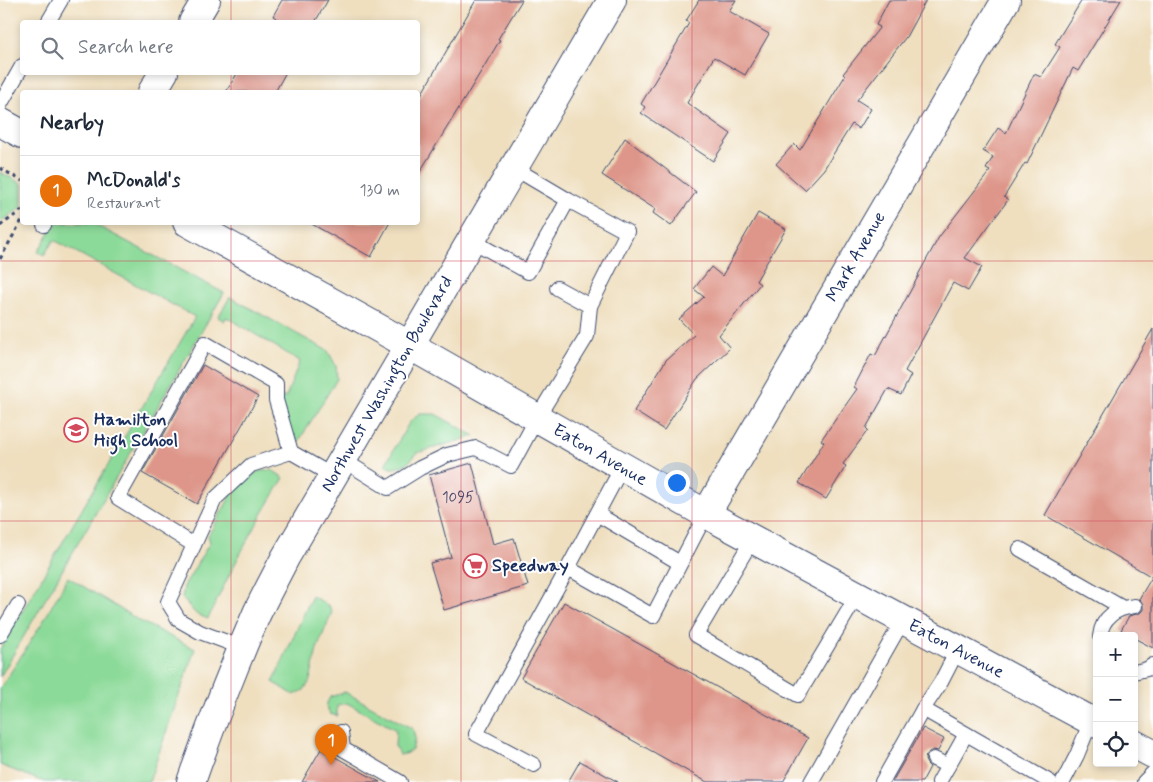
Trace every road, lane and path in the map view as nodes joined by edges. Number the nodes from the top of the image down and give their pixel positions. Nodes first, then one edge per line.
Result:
1 (61, 0) edge
2 (206, 0) edge
3 (612, 0) edge
4 (1006, 0) edge
5 (49, 20) edge
6 (194, 20) edge
7 (20, 70) edge
8 (162, 75) edge
9 (153, 90) edge
10 (0, 105) edge
11 (0, 122) edge
12 (20, 133) edge
13 (0, 168) edge
14 (514, 168) junction
15 (20, 179) edge
16 (568, 200) junction
17 (20, 211) edge
18 (20, 224) edge
19 (192, 225) edge
20 (0, 226) edge
21 (471, 240) junction
22 (0, 260) edge
23 (557, 288) dead end
24 (590, 306) junction
25 (409, 345) junction
26 (537, 418) junction
27 (291, 452) junction
28 (622, 467) junction
29 (338, 468) junction
30 (597, 514) junction
31 (706, 514) junction
32 (752, 540) junction
33 (195, 542) junction
34 (1020, 549) dead end
35 (680, 563) junction
36 (568, 568) junction
37 (857, 596) junction
38 (18, 605) dead end
39 (903, 620) junction
40 (1101, 632) edge
41 (0, 635) edge
42 (243, 648) junction
43 (958, 650) junction
44 (1153, 665) edge
45 (1138, 671) edge
46 (923, 709) junction
47 (1093, 717) edge
48 (1093, 722) edge
49 (341, 732) dead end
50 (966, 734) junction
51 (1138, 746) edge
52 (1153, 754) edge
53 (934, 759) dead end
54 (534, 765) dead end
55 (948, 766) junction
56 (1153, 773) edge
57 (888, 777) edge
58 (191, 782) edge
59 (400, 782) edge
60 (810, 782) edge
61 (939, 782) edge
62 (1050, 782) edge
63 (1063, 782) edge
64 (1144, 782) edge

1 - 5 lane
2 - 6 main road
3 - 14 main road, Northwest Washington Boulevard
4 - 31 main road, Mark Avenue
7 - 10 lane
8 - 9 main road
11 - 12 main road
13 - 15 path
14 - 16 lane
14 - 21 main road, Northwest Washington Boulevard
16 - 21 lane
16 - 24 lane
17 - 20 path
18 - 22 path
19 - 25 main road, Eaton Avenue
21 - 25 main road, Northwest Washington Boulevard
23 - 24 lane
24 - 26 lane
25 - 26 main road, Eaton Avenue
25 - 29 main road, Northwest Washington Boulevard
26 - 28 main road, Eaton Avenue
26 - 29 lane
27 - 29 lane
27 - 33 lane
27 - 33 lane
28 - 30 lane
28 - 31 main road, Eaton Avenue
29 - 42 main road, Northwest Washington Boulevard
30 - 35 lane
30 - 36 lane
31 - 32 main road, Eaton Avenue
31 - 35 lane
32 - 37 main road, Eaton Avenue
32 - 37 lane
33 - 42 lane
34 - 40 lane
35 - 36 lane
36 - 54 lane
37 - 39 main road, Eaton Avenue
38 - 41 lane
39 - 43 main road, Eaton Avenue
39 - 60 lane
42 - 58 main road, Northwest Washington Boulevard
43 - 46 lane
43 - 47 main road, Eaton Avenue
44 - 45 lane
46 - 50 lane
46 - 57 lane
48 - 63 lane
49 - 59 lane
50 - 55 lane
50 - 62 lane
51 - 52 main road
53 - 55 lane
55 - 61 lane
56 - 64 lane

